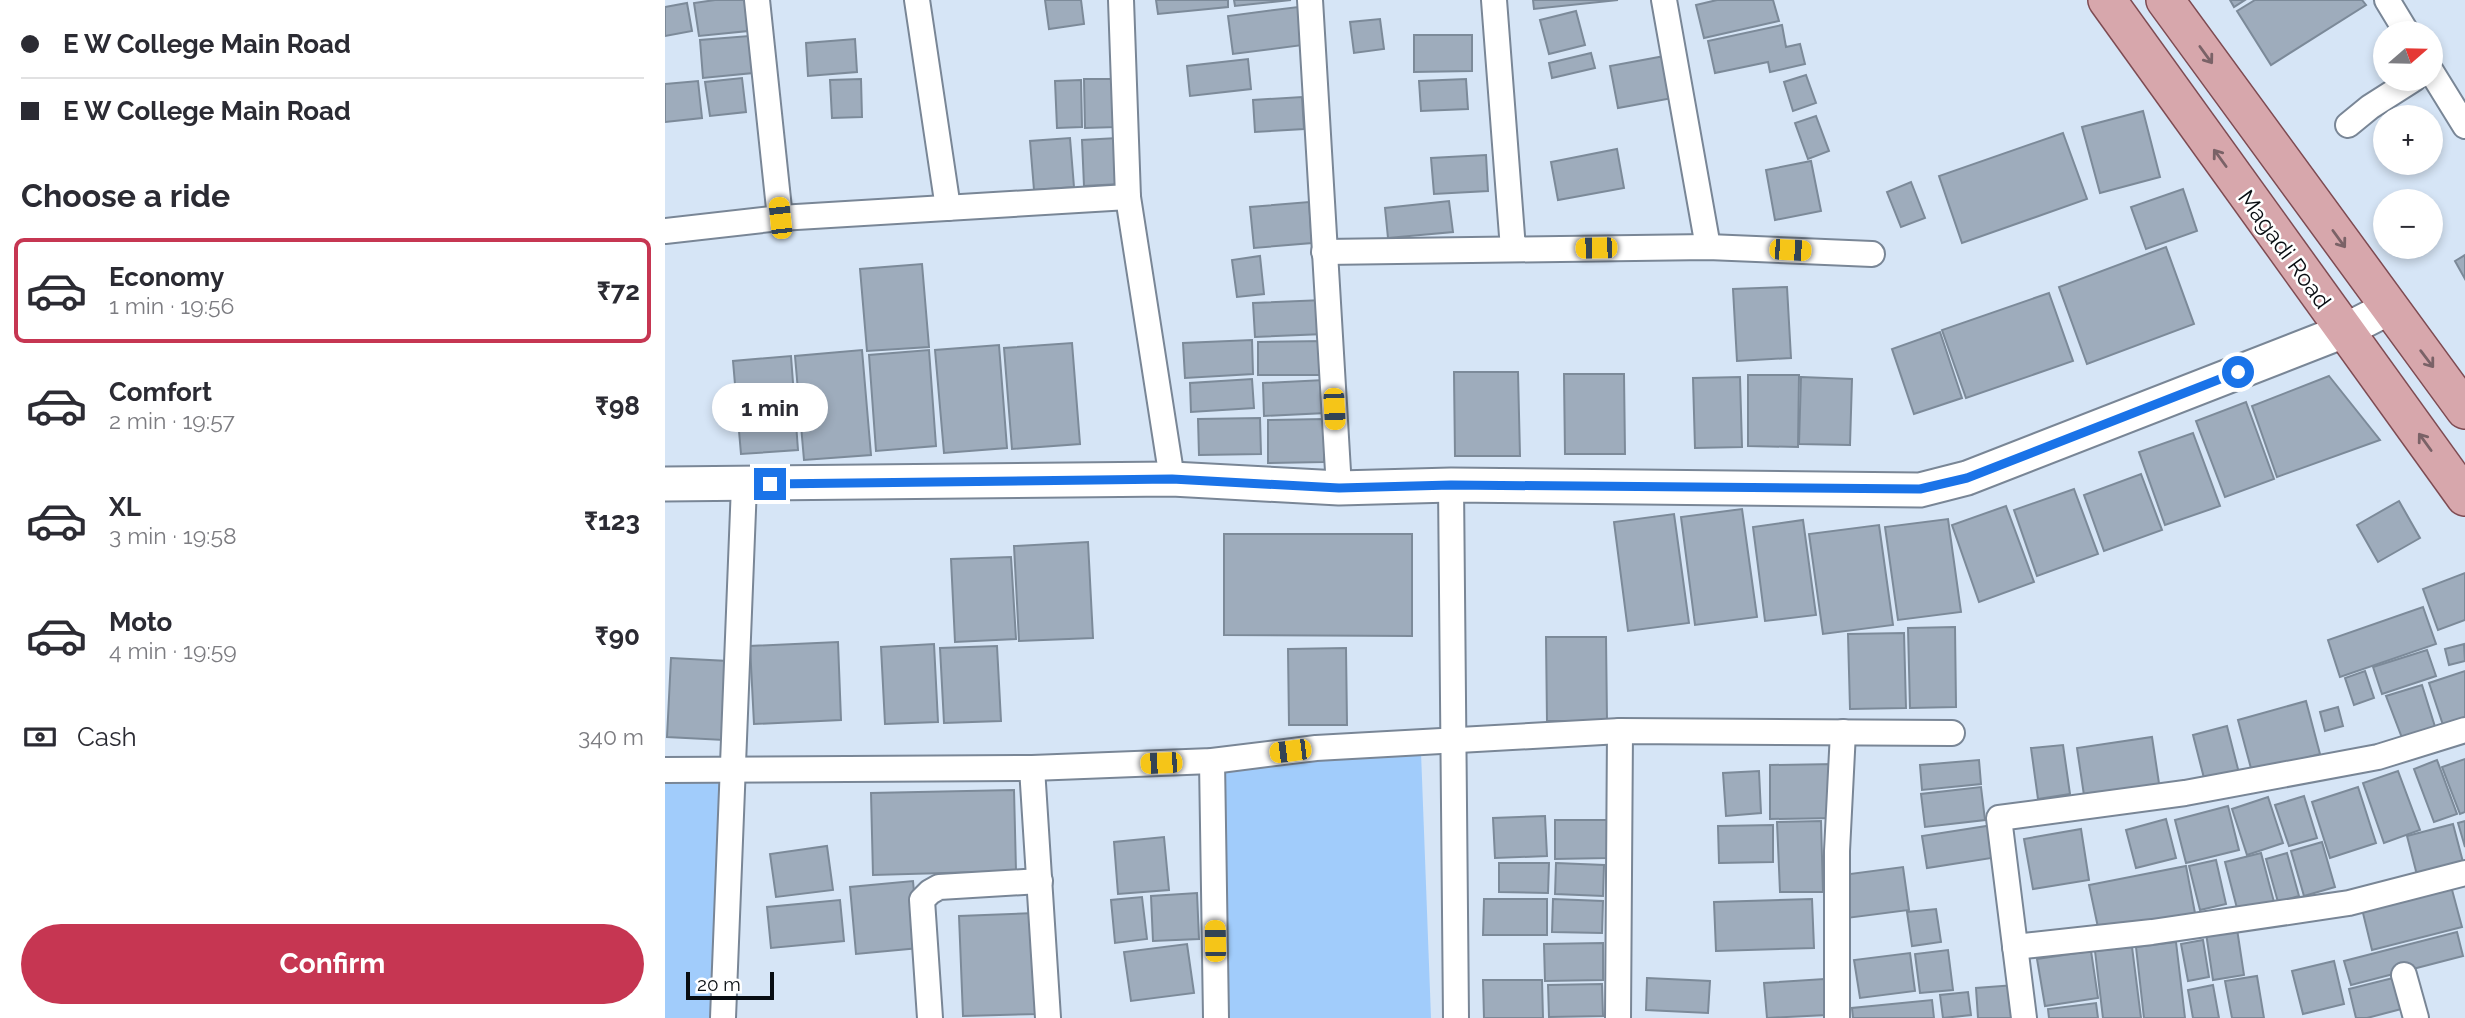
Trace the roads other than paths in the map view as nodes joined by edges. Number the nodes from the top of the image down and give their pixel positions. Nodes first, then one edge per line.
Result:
1 (757, 0) edge
2 (917, 0) edge
3 (1121, 0) edge
4 (1310, 0) edge
5 (1494, 0) edge
6 (1664, 0) edge
7 (2107, 0) edge
8 (2165, 0) edge
9 (2387, 0) edge
10 (2400, 21) edge
11 (2443, 90) edge
12 (2395, 91) edge
13 (2348, 125) dead end
14 (2465, 126) edge
15 (1128, 197) junction
16 (948, 208) junction
17 (780, 218) junction
18 (665, 230) edge
19 (1708, 247) junction
20 (1513, 249) junction
21 (1324, 252) junction
22 (1872, 254) dead end
23 (2389, 308) junction
24 (2344, 331) junction
25 (2465, 410) edge
26 (1172, 479) junction
27 (665, 484) edge
28 (744, 485) junction
29 (1451, 485) junction
30 (1339, 488) junction
31 (2465, 497) edge
32 (2465, 730) edge
33 (1620, 731) junction
34 (1843, 732) junction
35 (1952, 733) dead end
36 (1453, 739) junction
37 (1212, 761) junction
38 (1032, 768) junction
39 (665, 770) edge
40 (732, 770) junction
41 (2465, 873) edge
42 (1040, 881) junction
43 (2015, 947) junction
44 (2404, 975) dead end
45 (723, 1018) edge
46 (930, 1018) edge
47 (1048, 1018) edge
48 (1216, 1018) edge
49 (1455, 1018) edge
50 (1618, 1018) edge
51 (1837, 1018) edge
52 (2024, 1018) edge
53 (2416, 1018) edge

1 - 17 street
2 - 16 street
3 - 15 street
4 - 21 street
5 - 20 street
6 - 19 street
24 -> 7 main road, Magadi Road
8 -> 23 main road
9 - 10 street
11 - 14 street
12 - 13 street
15 - 16 street
15 - 26 street
16 - 17 street
17 - 18 street
19 - 20 street
19 - 22 street
20 - 21 street
21 - 30 street
23 - 24 street
23 -> 25 main road
24 - 29 street
31 -> 24 main road, Magadi Road
26 - 28 street
26 - 30 street
27 - 28 street
28 - 40 street
29 - 30 street
29 - 36 street
32 - 43 street
33 - 34 street
33 - 36 street
33 - 50 street
34 - 35 street
34 - 51 street
36 - 37 street
36 - 49 street
37 - 38 street
37 - 48 street
38 - 40 street
38 - 42 street
39 - 40 street
40 - 45 street
41 - 43 street
42 - 46 street
42 - 47 street
43 - 52 street
44 - 53 street

